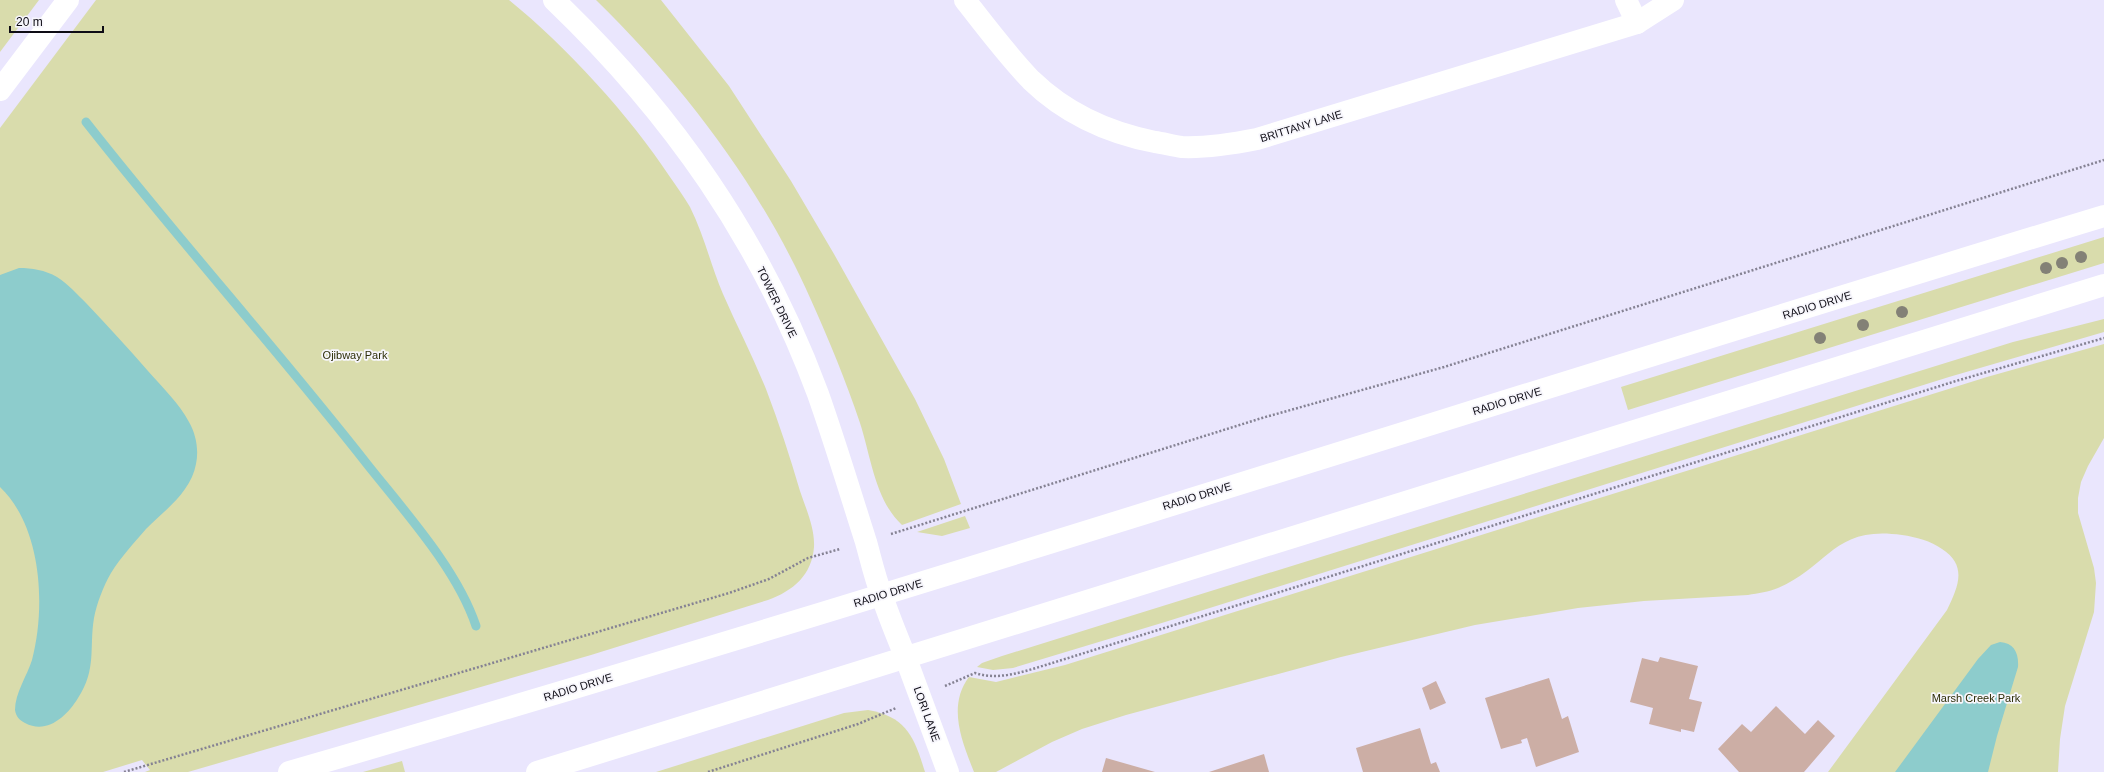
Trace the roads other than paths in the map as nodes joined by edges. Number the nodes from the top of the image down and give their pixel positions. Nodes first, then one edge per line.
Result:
1 (68, 0) edge
2 (554, 0) edge
3 (965, 0) edge
4 (1626, 0) edge
5 (1673, 0) edge
6 (1636, 23) junction
7 (0, 90) edge
8 (2104, 216) edge
9 (2104, 285) edge
10 (881, 595) junction
11 (905, 656) junction
12 (289, 772) edge
13 (537, 772) edge
14 (948, 772) edge

1 - 7 main road
2 - 10 main road, TOWER DRIVE
3 - 6 main road, BRITTANY LANE
4 - 6 main road
5 - 6 main road, BRITTANY LANE
8 - 10 main road, RADIO DRIVE
9 - 11 main road
10 - 11 main road, TOWER DRIVE
10 - 12 main road, RADIO DRIVE
11 - 13 main road
11 - 14 main road, LORI LANE

